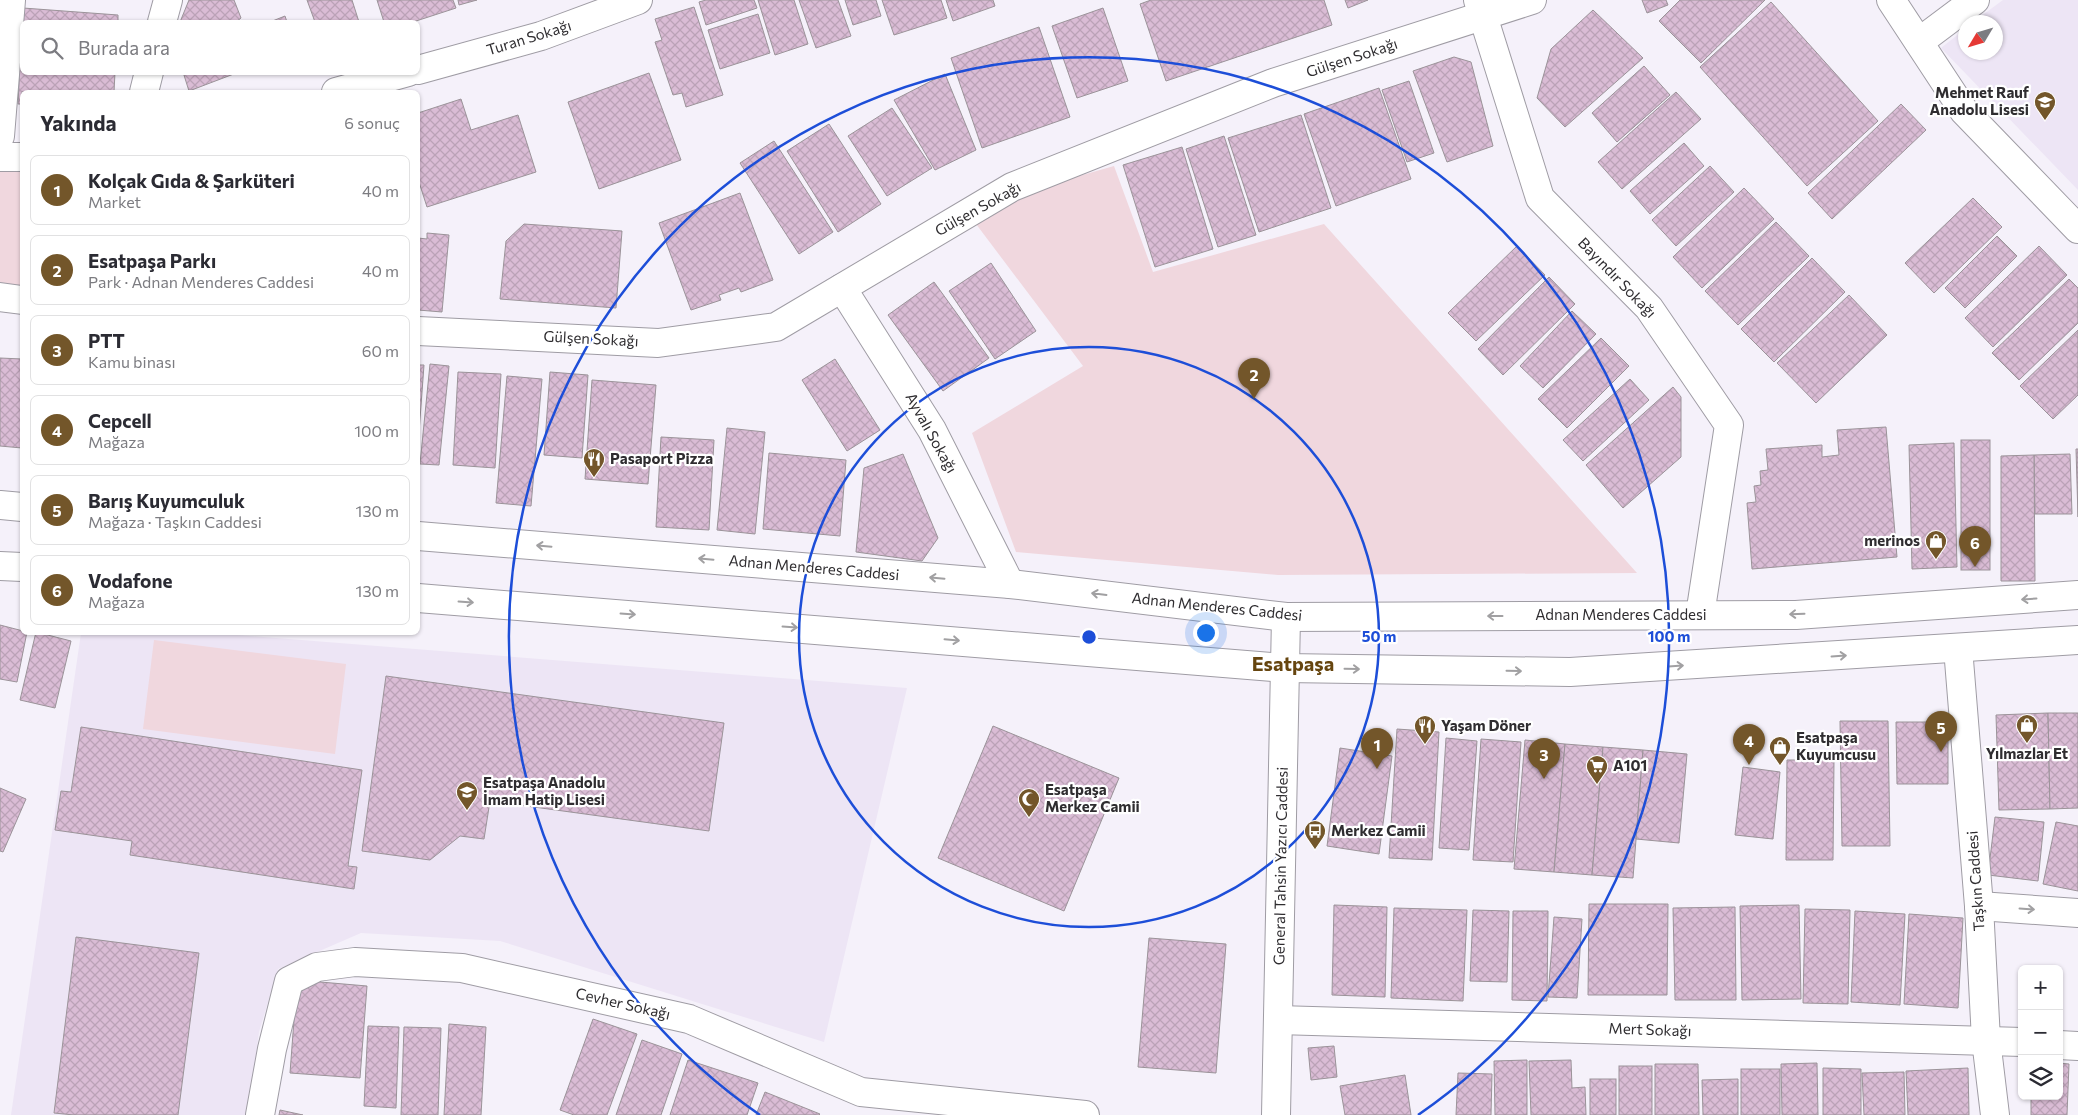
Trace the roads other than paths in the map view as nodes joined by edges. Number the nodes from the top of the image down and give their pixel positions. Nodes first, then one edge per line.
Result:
1 (11, 0) edge
2 (168, 0) edge
3 (638, 0) edge
4 (1532, 0) edge
5 (1891, 0) edge
6 (1975, 0) edge
7 (1481, 8) edge
8 (163, 20) edge
9 (1919, 42) junction
10 (420, 69) edge
11 (148, 75) edge
12 (397, 75) edge
13 (144, 90) edge
14 (343, 90) edge
15 (0, 136) edge
16 (0, 157) edge
17 (20, 157) edge
18 (2078, 230) edge
19 (842, 288) junction
20 (0, 296) edge
21 (20, 300) edge
22 (420, 331) edge
23 (0, 506) edge
24 (20, 506) edge
25 (420, 536) edge
26 (0, 566) edge
27 (20, 568) edge
28 (1010, 584) junction
29 (2078, 596) edge
30 (420, 598) edge
31 (1700, 615) junction
32 (1286, 616) junction
33 (2078, 640) edge
34 (1958, 648) junction
35 (1285, 668) junction
36 (1979, 906) junction
37 (2078, 913) edge
38 (1278, 1020) junction
39 (1986, 1040) junction
40 (2018, 1042) edge
41 (2063, 1045) edge
42 (2078, 1046) edge
43 (260, 1115) edge
44 (1085, 1115) edge
45 (1276, 1115) edge
46 (1995, 1115) edge

1 - 15 street
2 - 8 street
3 - 10 street, Turan Sokağı
4 - 7 street, Gülşen Sokağı
5 - 9 street
6 - 9 street
7 - 19 street, Gülşen Sokağı
7 - 31 street, Bayındır Sokağı
9 - 18 street
11 - 13 street
12 - 14 street
16 - 17 street
19 - 22 street, Gülşen Sokağı
19 - 28 street, Ayvalı Sokağı
20 - 21 street
23 - 24 street
28 -> 25 street, Adnan Menderes Caddesi
26 - 27 street
32 -> 28 street, Adnan Menderes Caddesi
29 -> 31 street, Adnan Menderes Caddesi
30 -> 35 street
31 -> 32 street, Adnan Menderes Caddesi
32 - 35 street, General Tahsin Yazıcı Caddesi
33 - 34 street
35 -> 34 street
34 - 36 street, Taşkın Caddesi
35 - 38 street, General Tahsin Yazıcı Caddesi
36 -> 37 street
36 - 39 street, Taşkın Caddesi
38 - 39 street, Mert Sokağı
38 - 45 street, General Tahsin Yazıcı Caddesi
39 - 40 street, Mert Sokağı
39 - 46 street, Taşkın Caddesi
41 - 42 street
43 - 44 street, Cevher Sokağı

